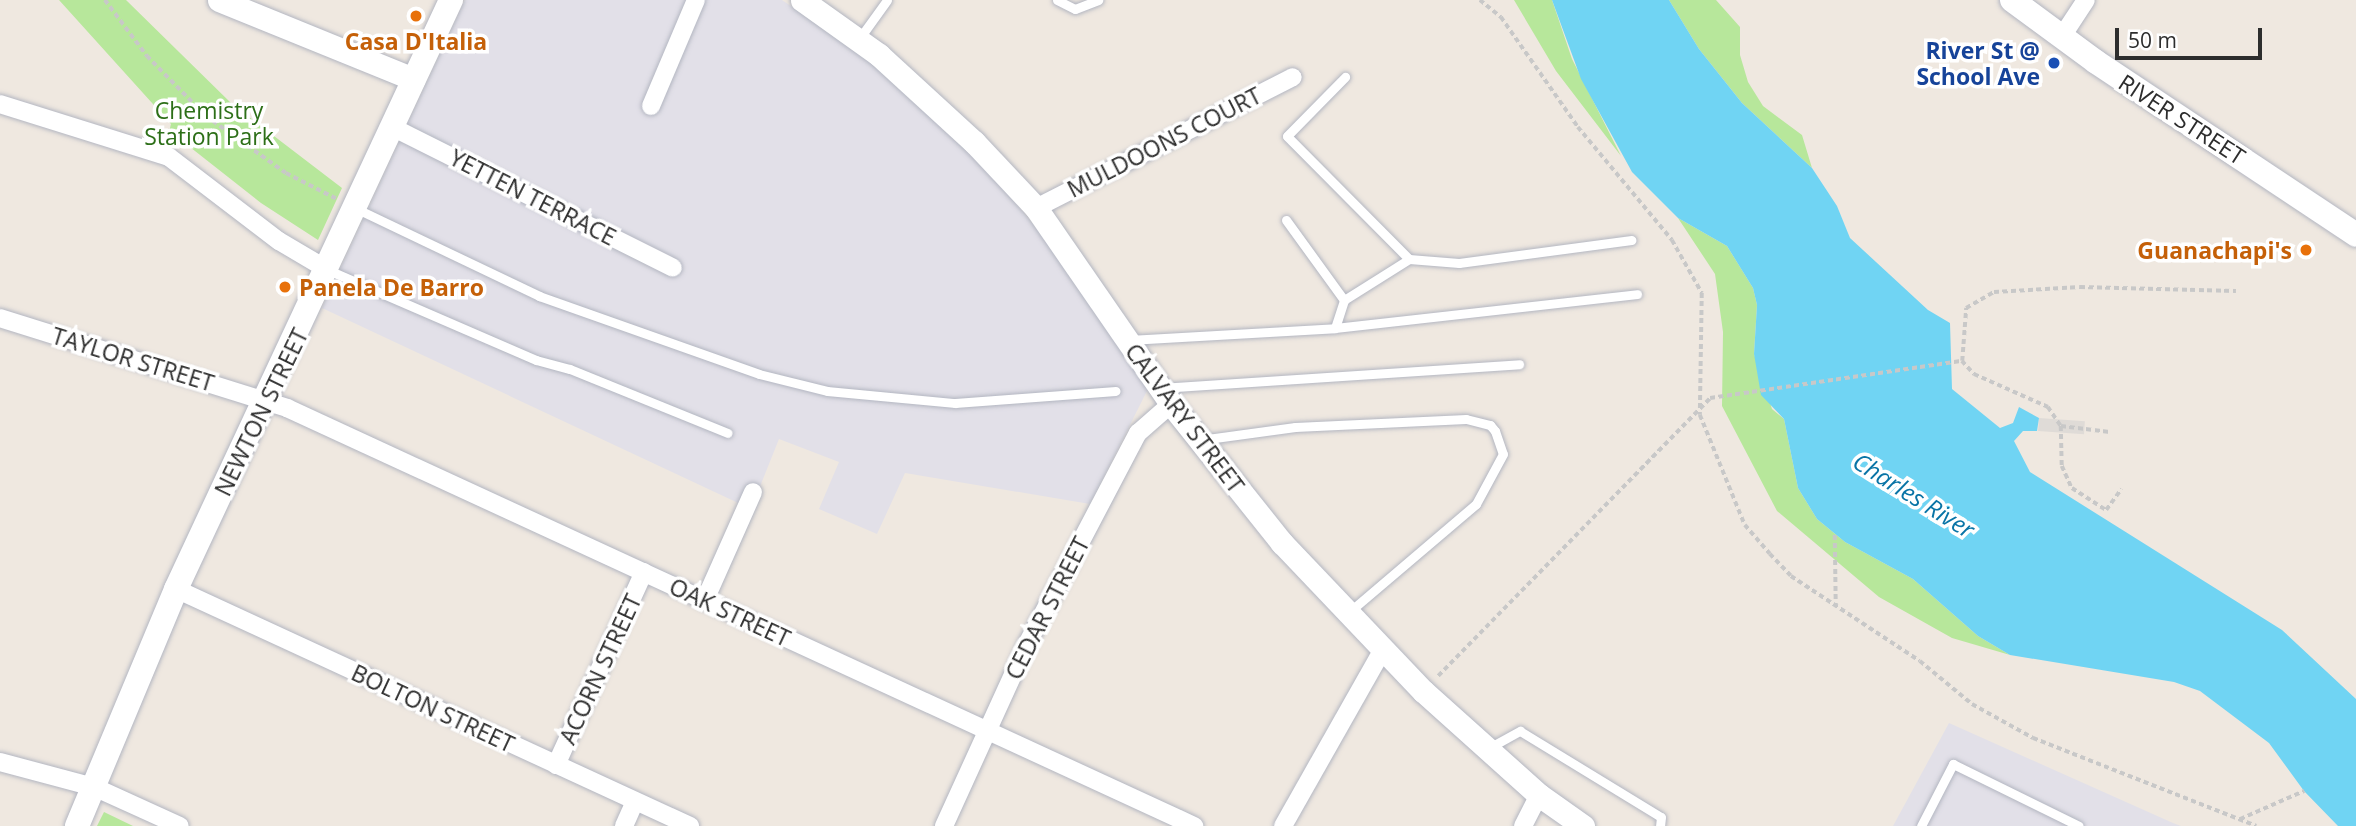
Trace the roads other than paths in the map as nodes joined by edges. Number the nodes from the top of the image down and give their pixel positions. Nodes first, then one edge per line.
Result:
1 (219, 0) edge
2 (451, 0) edge
3 (696, 0) edge
4 (802, 0) edge
5 (887, 0) edge
6 (1057, 0) edge
7 (1098, 0) edge
8 (2012, 0) edge
9 (2087, 0) edge
10 (2061, 38) junction
11 (859, 39) junction
12 (1293, 76) dead end
13 (1345, 77) dead end
14 (414, 79) junction
15 (0, 104) edge
16 (652, 106) dead end
17 (392, 127) junction
18 (349, 205) junction
19 (1036, 208) junction
20 (1286, 220) dead end
21 (2356, 235) edge
22 (1631, 240) dead end
23 (1409, 259) junction
24 (673, 268) dead end
25 (328, 270) junction
26 (1637, 294) dead end
27 (1344, 300) junction
28 (1, 321) edge
29 (1335, 328) junction
30 (1127, 340) junction
31 (1519, 364) dead end
32 (1116, 391) dead end
33 (1165, 396) junction
34 (267, 399) junction
35 (728, 433) dead end
36 (1199, 441) junction
37 (754, 492) dead end
38 (644, 572) junction
39 (176, 589) junction
40 (705, 600) junction
41 (1346, 615) junction
42 (1381, 653) junction
43 (987, 730) junction
44 (1486, 750) junction
45 (0, 762) edge
46 (556, 765) junction
47 (94, 787) junction
48 (1539, 795) junction
49 (635, 802) junction
50 (77, 826) edge
51 (180, 826) edge
52 (624, 826) edge
53 (690, 826) edge
54 (944, 826) edge
55 (1194, 826) edge
56 (1283, 826) edge
57 (1523, 826) edge
58 (1583, 826) edge
59 (1660, 826) edge
60 (1921, 826) edge
61 (2079, 826) edge

1 - 14 street
2 - 14 main road, NEWTON STREET
3 - 16 street
4 - 11 street, CALVARY STREET
5 - 11 lane
6 - 7 lane
8 - 10 main road, RIVER STREET
9 - 10 street
10 - 21 main road, RIVER STREET
11 - 19 street, CALVARY STREET
12 - 19 street, MULDOONS COURT
13 - 23 lane
14 - 17 main road, NEWTON STREET
15 - 25 street
17 - 18 main road, NEWTON STREET
17 - 24 street, YETTEN TERRACE
18 - 25 main road, NEWTON STREET
18 - 32 lane
19 - 30 street, CALVARY STREET
20 - 27 lane
22 - 23 lane
23 - 27 lane
25 - 34 main road, NEWTON STREET
25 - 35 lane
26 - 29 lane
27 - 29 lane
28 - 34 street, TAYLOR STREET
29 - 30 lane
30 - 33 street, CALVARY STREET
31 - 33 lane
33 - 36 street, CALVARY STREET
33 - 43 street, CEDAR STREET
34 - 38 street, OAK STREET
34 - 39 main road, NEWTON STREET
36 - 41 street, CALVARY STREET
36 - 41 lane
37 - 40 street
38 - 40 street, OAK STREET
38 - 46 street, ACORN STREET
39 - 46 street, BOLTON STREET
39 - 47 main road, NEWTON STREET
40 - 43 street, OAK STREET
41 - 42 street, CALVARY STREET
42 - 44 street, CALVARY STREET
42 - 56 street
43 - 54 street, CEDAR STREET
43 - 55 street, OAK STREET
44 - 48 street, CALVARY STREET
44 - 59 lane
45 - 47 street
46 - 49 street, BOLTON STREET
47 - 50 main road, NEWTON STREET
47 - 51 street
48 - 57 street
48 - 58 street, CALVARY STREET
49 - 52 street
49 - 53 street, BOLTON STREET
60 - 61 lane

